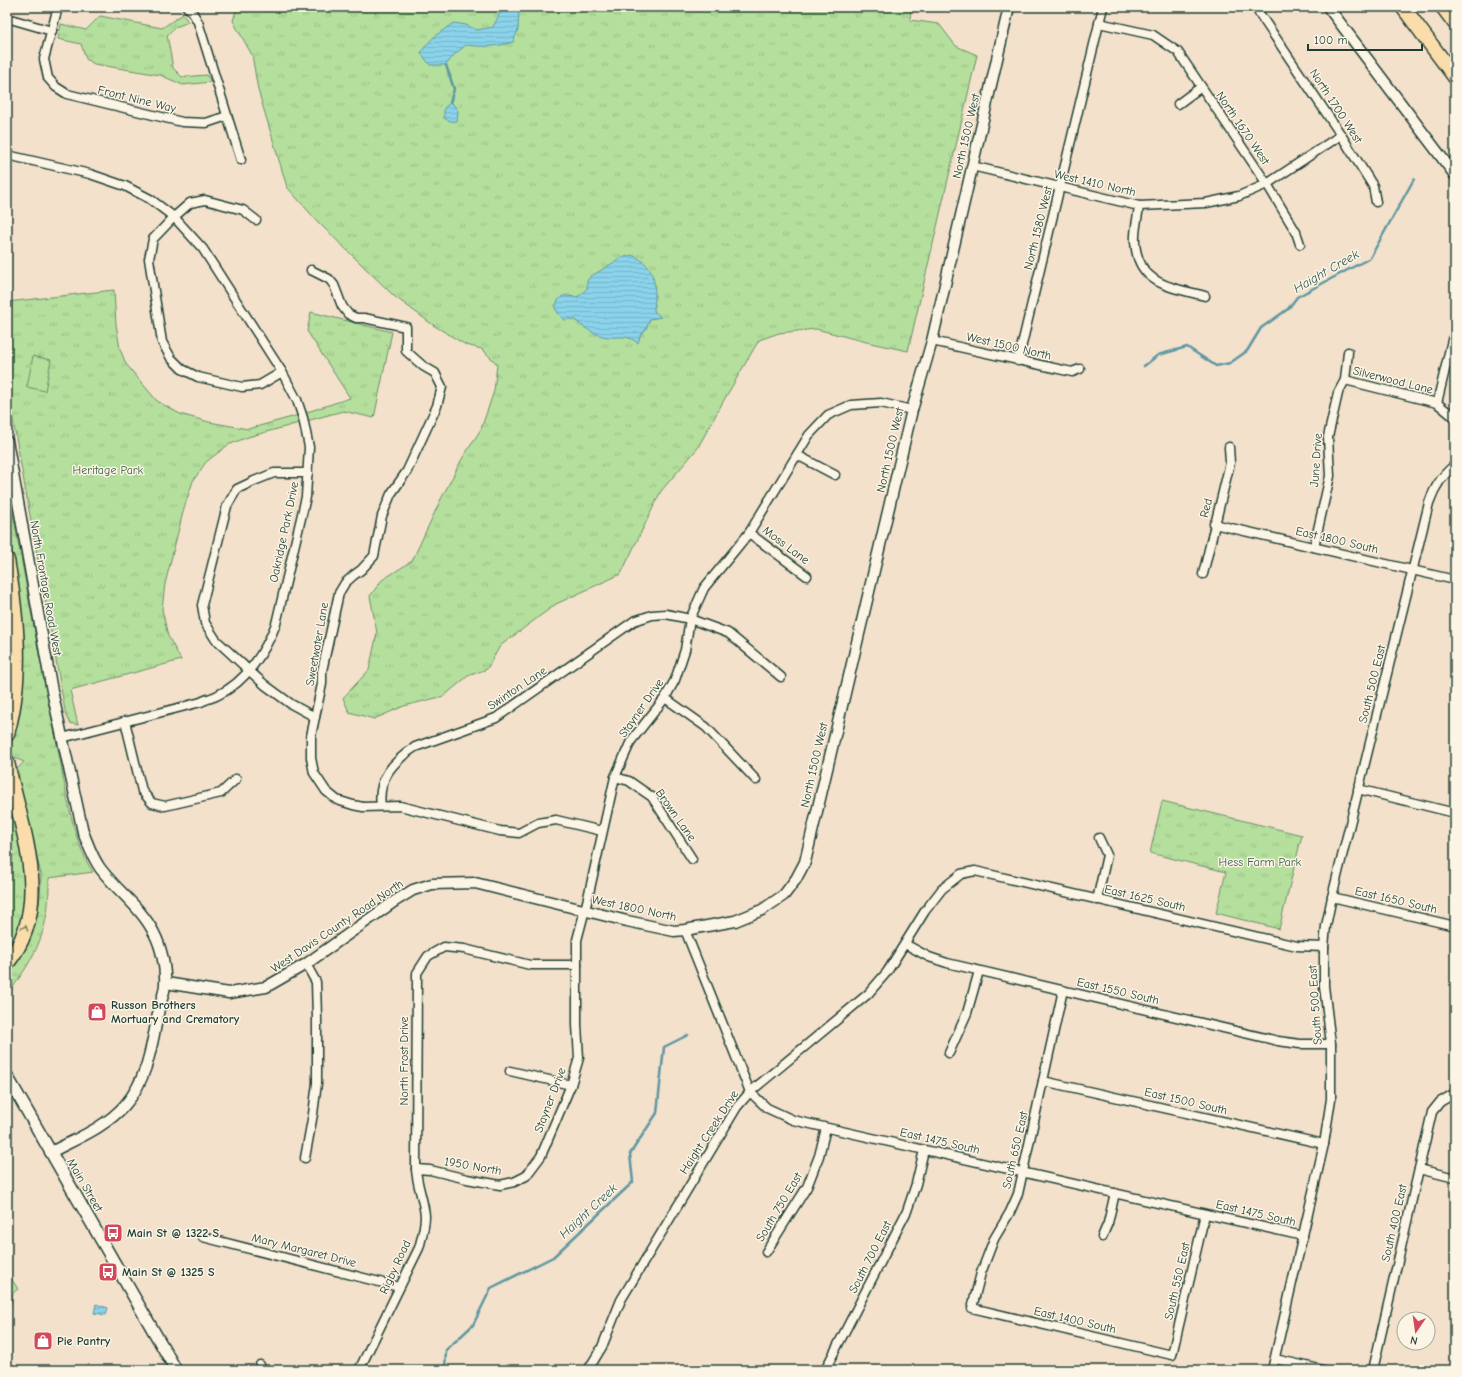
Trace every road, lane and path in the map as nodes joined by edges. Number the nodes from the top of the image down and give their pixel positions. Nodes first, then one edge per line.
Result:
1 (58, 7) edge
2 (1009, 7) edge
3 (1103, 7) edge
4 (1255, 7) edge
5 (1328, 7) edge
6 (1403, 7) edge
7 (1443, 7) edge
8 (191, 8) edge
9 (7, 18) edge
10 (1100, 23) junction
11 (1455, 23) edge
12 (52, 31) junction
13 (1455, 76) edge
14 (1201, 87) junction
15 (1178, 104) dead end
16 (227, 116) junction
17 (1341, 135) junction
18 (7, 155) edge
19 (241, 160) dead end
20 (972, 166) junction
21 (1455, 175) edge
22 (1267, 184) junction
23 (1060, 187) junction
24 (1376, 202) dead end
25 (1139, 206) junction
26 (174, 217) junction
27 (256, 220) dead end
28 (1300, 244) dead end
29 (311, 270) dead end
30 (1205, 296) dead end
31 (1455, 336) edge
32 (932, 340) junction
33 (1348, 352) dead end
34 (1018, 360) junction
35 (1080, 369) dead end
36 (282, 372) junction
37 (1345, 380) junction
38 (1437, 403) junction
39 (912, 410) junction
40 (1455, 418) edge
41 (7, 441) edge
42 (1229, 447) dead end
43 (797, 455) junction
44 (1455, 465) edge
45 (308, 473) junction
46 (835, 475) dead end
47 (1214, 524) junction
48 (750, 533) junction
49 (1314, 547) junction
50 (7, 560) edge
51 (1412, 570) junction
52 (1203, 574) dead end
53 (807, 576) dead end
54 (1455, 580) edge
55 (690, 619) junction
56 (250, 670) junction
57 (781, 677) dead end
58 (665, 698) junction
59 (315, 717) junction
60 (125, 722) junction
61 (7, 734) edge
62 (62, 738) junction
63 (7, 762) edge
64 (616, 777) junction
65 (236, 779) dead end
66 (756, 780) dead end
67 (1358, 789) junction
68 (381, 806) junction
69 (1455, 813) edge
70 (602, 831) junction
71 (1099, 838) dead end
72 (692, 859) dead end
73 (961, 874) joint
74 (475, 883) joint
75 (784, 894) joint
76 (1332, 897) junction
77 (1097, 900) junction
78 (585, 910) junction
79 (1455, 926) edge
80 (685, 930) junction
81 (905, 944) junction
82 (1324, 947) junction
83 (8, 964) edge
84 (306, 964) junction
85 (577, 965) junction
86 (980, 971) junction
87 (166, 983) junction
88 (1063, 990) junction
89 (1331, 1044) junction
90 (949, 1053) dead end
91 (510, 1071) dead end
92 (7, 1076) edge
93 (1043, 1081) junction
94 (571, 1085) junction
95 (750, 1092) junction
96 (1455, 1093) edge
97 (826, 1128) junction
98 (1324, 1144) junction
99 (924, 1150) junction
100 (51, 1152) junction
101 (305, 1158) dead end
102 (416, 1169) junction
103 (1419, 1169) junction
104 (1023, 1173) junction
105 (526, 1176) joint
106 (1455, 1178) edge
107 (1115, 1193) junction
108 (1204, 1214) junction
109 (1303, 1236) junction
110 (203, 1237) dead end
111 (1102, 1237) dead end
112 (766, 1252) dead end
113 (399, 1287) junction
114 (972, 1308) joint
115 (1172, 1355) joint
116 (1274, 1359) junction
117 (176, 1370) edge
118 (359, 1370) edge
119 (588, 1370) edge
120 (825, 1370) edge
121 (1272, 1370) edge
122 (1324, 1370) edge
123 (1373, 1370) edge

1 - 12 street, Front Nine Way
2 - 20 street, North 1500 West
3 - 10 street, North 1580 West
4 - 17 street, North 1700 West
5 - 21 street
6 - 13 highway
7 - 11 highway
8 - 16 street
9 - 12 street
10 - 14 street, North 1670 West
10 - 23 street, North 1580 West
12 - 16 street, Front Nine Way
14 - 15 street
14 - 22 street, North 1670 West
16 - 19 street
17 - 22 street, West 1410 North
17 - 24 street, North 1700 West
18 - 26 street, Oakridge Park Drive
20 - 23 street, West 1410 North
20 - 32 street, North 1500 West
22 - 25 street, West 1410 North
22 - 28 street, North 1670 West
23 - 25 street, West 1410 North
23 - 34 street, North 1580 West
25 - 30 street
26 - 27 street
26 - 36 street, Oakridge Park Drive
26 - 36 street
29 - 59 street, Sweetwater Lane
31 - 38 street
32 - 34 street, West 1500 North
32 - 39 street, North 1500 West
33 - 37 street, June Drive
34 - 35 street, West 1500 North
36 - 45 street, Oakridge Park Drive
37 - 38 street, Silverwood Lane
37 - 49 street, June Drive
38 - 40 street, Silverwood Lane
39 - 43 street, Stayner Drive
39 - 75 street, North 1500 West
41 - 62 street, North Frontage Road West
42 - 47 street, Red
43 - 46 street
43 - 48 street, Stayner Drive
44 - 51 street, South 500 East
45 - 56 street, Oakridge Park Drive
45 - 56 street
47 - 49 street, East 1800 South
47 - 52 street, Red
48 - 53 street, Moss Lane
48 - 55 street, Stayner Drive
49 - 51 street, East 1800 South
50 - 61 highway
51 - 54 street, East 1800 South
51 - 67 street, South 500 East
55 - 57 street, Swinton Lane
55 - 58 street, Stayner Drive
55 - 68 street, Swinton Lane
56 - 59 street
56 - 60 street, Oakridge Park Drive
58 - 64 street, Stayner Drive
58 - 66 street
59 - 68 street, Sweetwater Lane
60 - 62 street, Oakridge Park Drive
60 - 65 street
62 - 87 street, North Frontage Road West
83 -> 63 highway
64 - 70 street, Stayner Drive
64 - 72 street, Brown Lane
67 - 69 street
67 - 76 street, South 500 East
68 - 70 street, Sweetwater Lane
70 - 78 street, Stayner Drive
71 - 77 street
73 - 77 street, East 1625 South
73 - 81 street, Haight Creek Drive
74 - 78 street, West 1800 North
74 - 84 street, West Davis County Road North
75 - 80 street, West 1800 North
76 - 79 street, East 1650 South
76 - 82 street, South 500 East
77 - 82 street, East 1625 South
78 - 80 street, West 1800 North
78 - 85 street, Stayner Drive
80 - 95 street, East 1475 South
81 - 86 street, East 1550 South
81 - 95 street, Haight Creek Drive
82 - 89 street, South 500 East
84 - 87 street, West Davis County Road North
84 - 101 street
85 - 94 street, Stayner Drive
85 - 102 street, North Frost Drive
86 - 88 street, East 1550 South
86 - 90 street
87 - 100 street
88 - 89 street, East 1550 South
88 - 93 street, South 650 East
89 - 98 street, South 500 East
91 - 94 street
92 - 100 main road, Main Street
93 - 98 street, East 1500 South
93 - 104 street, South 650 East
94 - 105 street, Stayner Drive
95 - 97 street, East 1475 South
95 - 119 street, Haight Creek Drive
96 - 103 street, South 400 East
97 - 99 street, East 1475 South
97 - 112 street, South 750 East
98 - 109 street, South 500 East
99 - 104 street, East 1475 South
99 - 120 street, South 700 East
100 - 117 main road, Main Street
102 - 105 street, 1950 North
102 - 113 street, Rigby Road
103 - 106 street
103 - 123 street, South 400 East
104 - 107 street, East 1475 South
104 - 114 street, South 650 East
107 - 108 street, East 1475 South
107 - 111 street
108 - 109 street, East 1475 South
108 - 115 street, South 550 East
109 - 116 street, South 500 East
110 - 113 street, Mary Margaret Drive
113 - 118 street, Rigby Road
114 - 115 street, East 1400 South
116 - 121 street, South 500 East
116 - 122 street

